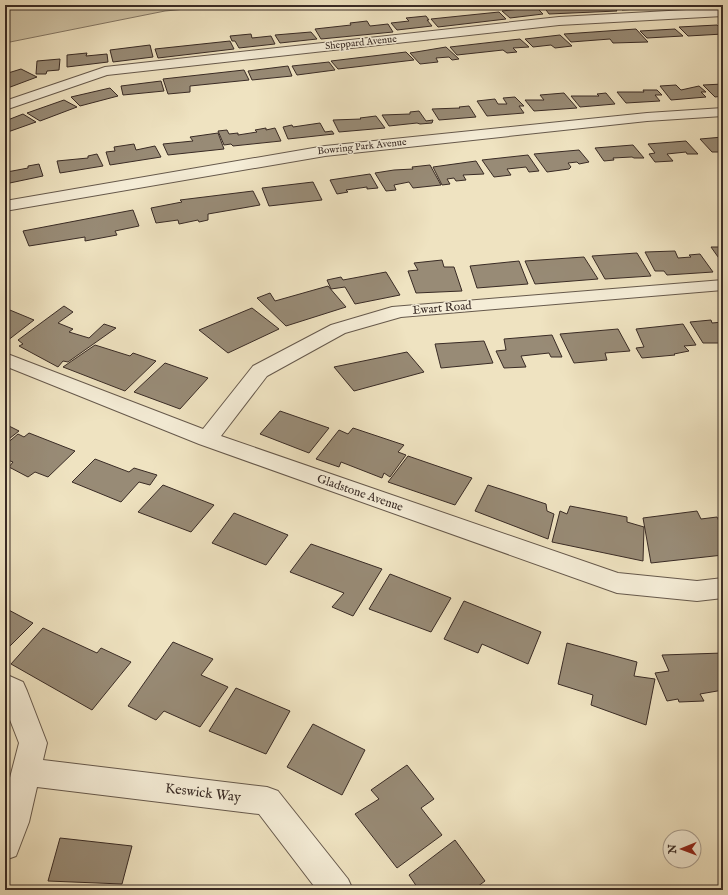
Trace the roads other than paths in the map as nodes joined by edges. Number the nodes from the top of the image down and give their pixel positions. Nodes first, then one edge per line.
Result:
1 (723, 12) edge
2 (5, 106) edge
3 (723, 112) edge
4 (5, 206) edge
5 (723, 285) edge
6 (5, 359) edge
7 (207, 439) junction
8 (723, 588) edge
9 (5, 686) edge
10 (26, 772) junction
11 (5, 846) edge
12 (337, 890) edge

1 - 2 street, Sheppard Avenue
3 - 4 street, Bowring Park Avenue
5 - 7 street, Ewart Road
6 - 7 street, Gladstone Avenue
7 - 8 street, Gladstone Avenue
9 - 10 street
10 - 11 street
10 - 12 street, Keswick Way

